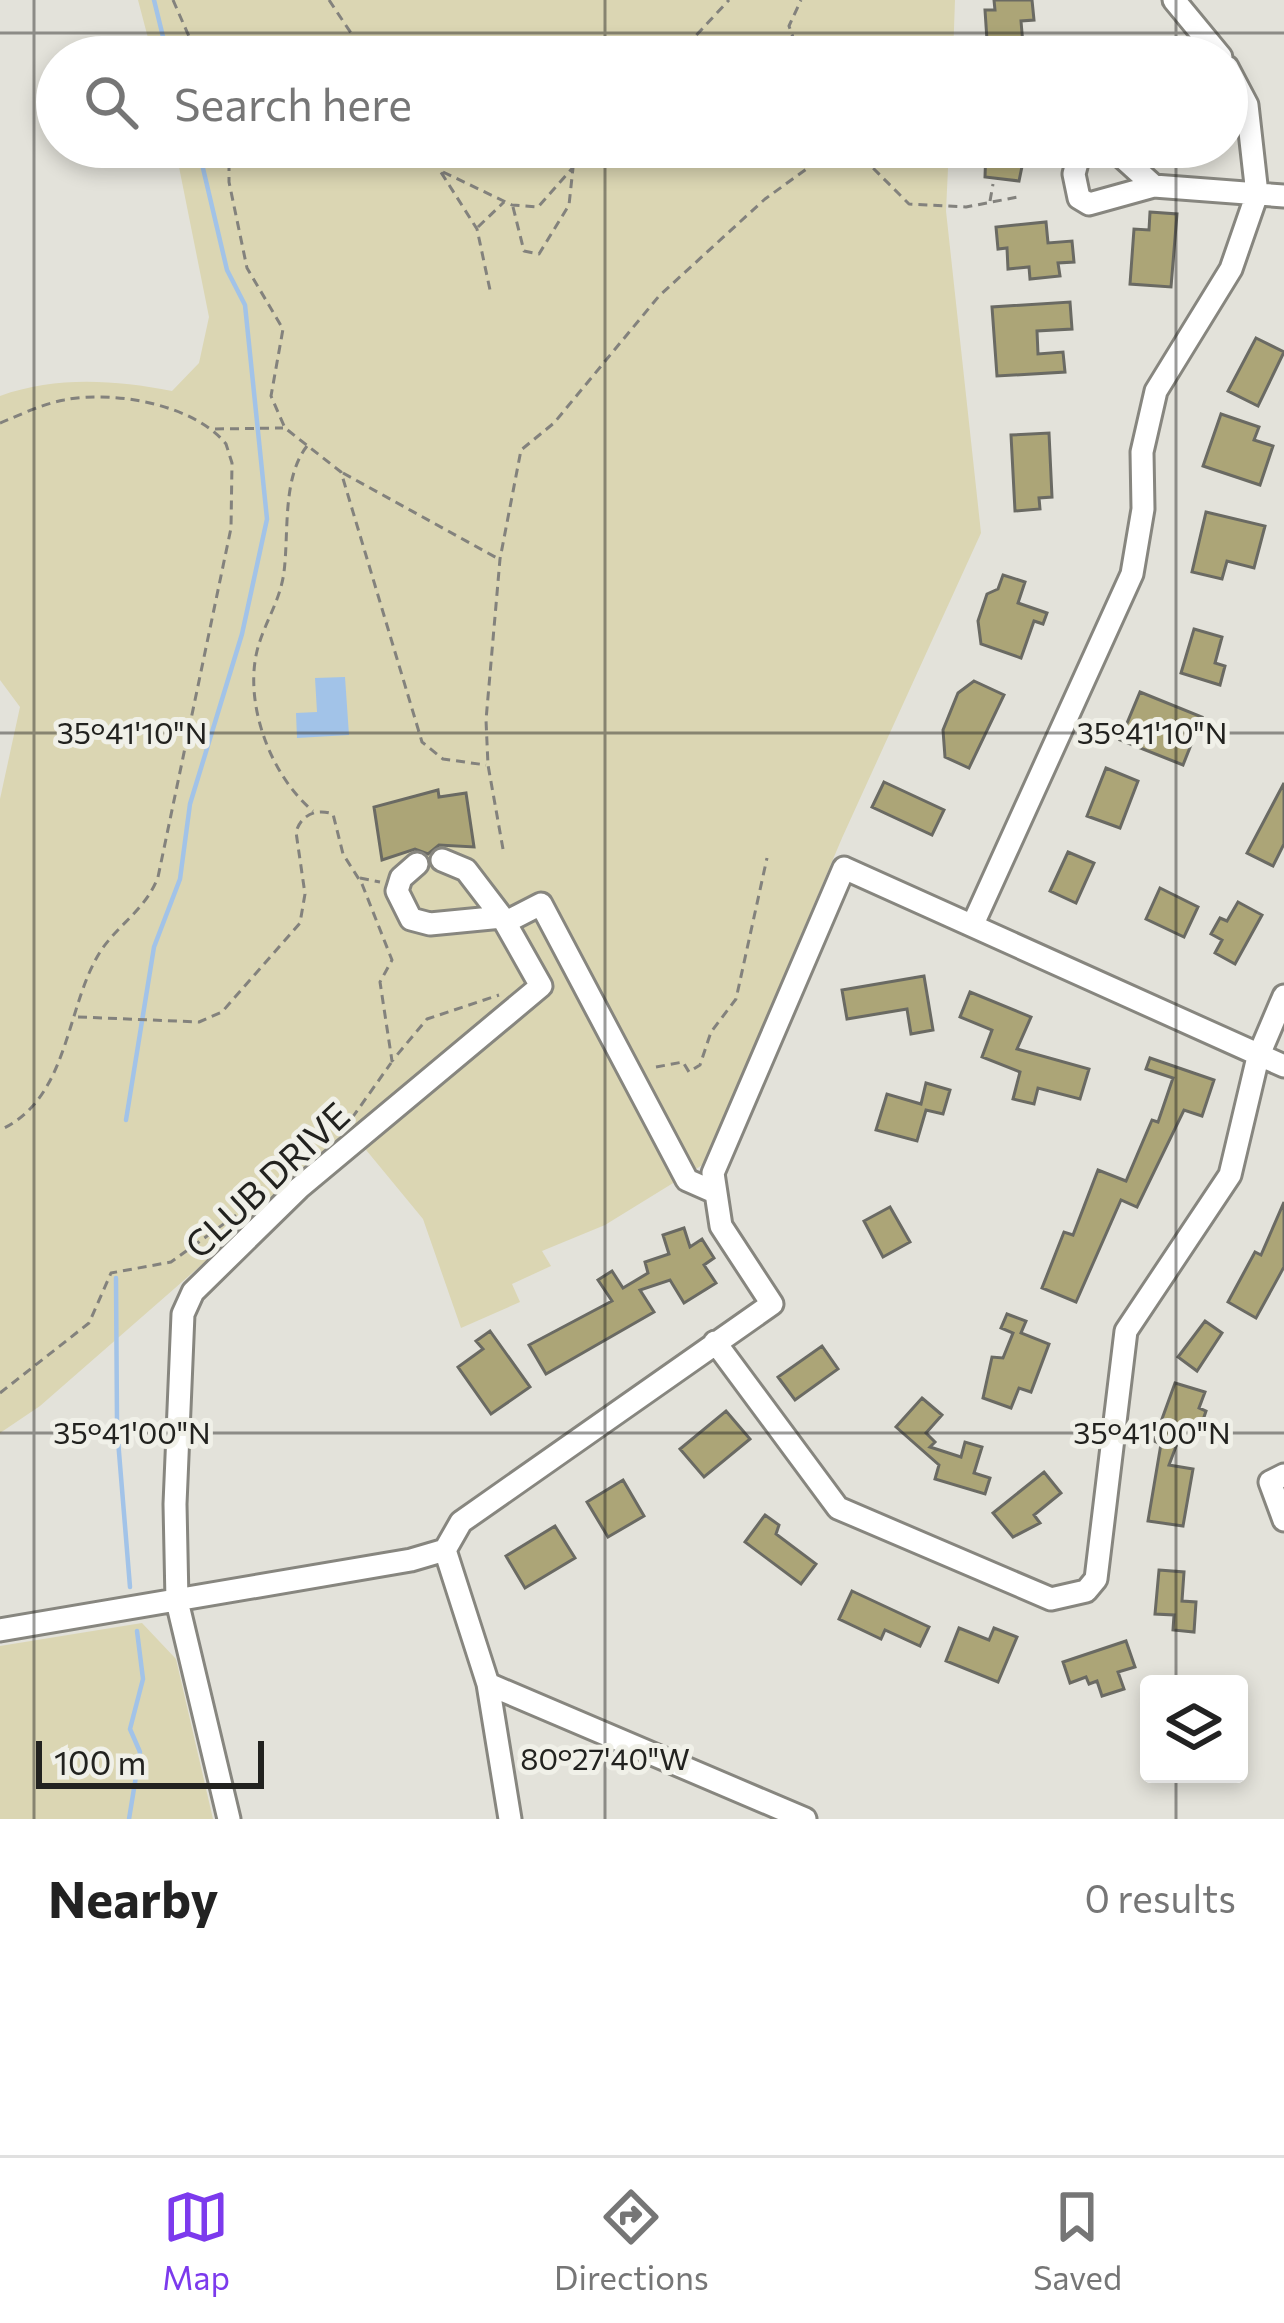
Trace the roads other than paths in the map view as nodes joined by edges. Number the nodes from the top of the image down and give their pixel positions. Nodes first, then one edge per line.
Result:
1 (1174, 0) edge
2 (1204, 36) edge
3 (1248, 114) edge
4 (1076, 168) edge
5 (1134, 168) edge
6 (1154, 186) junction
7 (1257, 194) junction
8 (1284, 196) edge
9 (442, 860) dead end
10 (466, 870) junction
11 (504, 920) junction
12 (973, 924) junction
13 (1284, 996) edge
14 (1258, 1057) junction
15 (1284, 1066) edge
16 (712, 1191) junction
17 (715, 1342) junction
18 (1277, 1479) edge
19 (1284, 1520) edge
20 (445, 1550) junction
21 (177, 1601) junction
22 (0, 1630) edge
23 (488, 1684) junction
24 (229, 1819) edge
25 (510, 1819) edge
26 (805, 1819) edge

1 - 2 street
3 - 7 street
4 - 6 street
5 - 6 street
6 - 7 street
7 - 8 street
7 - 12 street
9 - 10 street
10 - 11 street
10 - 11 street
11 - 16 street
11 - 21 street, CLUB DRIVE
12 - 14 street
12 - 16 street
13 - 14 street
14 - 15 street
14 - 17 street
16 - 17 street
17 - 20 street
18 - 19 street
20 - 21 street
20 - 23 street
21 - 22 street
21 - 24 street, CLUB DRIVE
23 - 25 street
23 - 26 street

